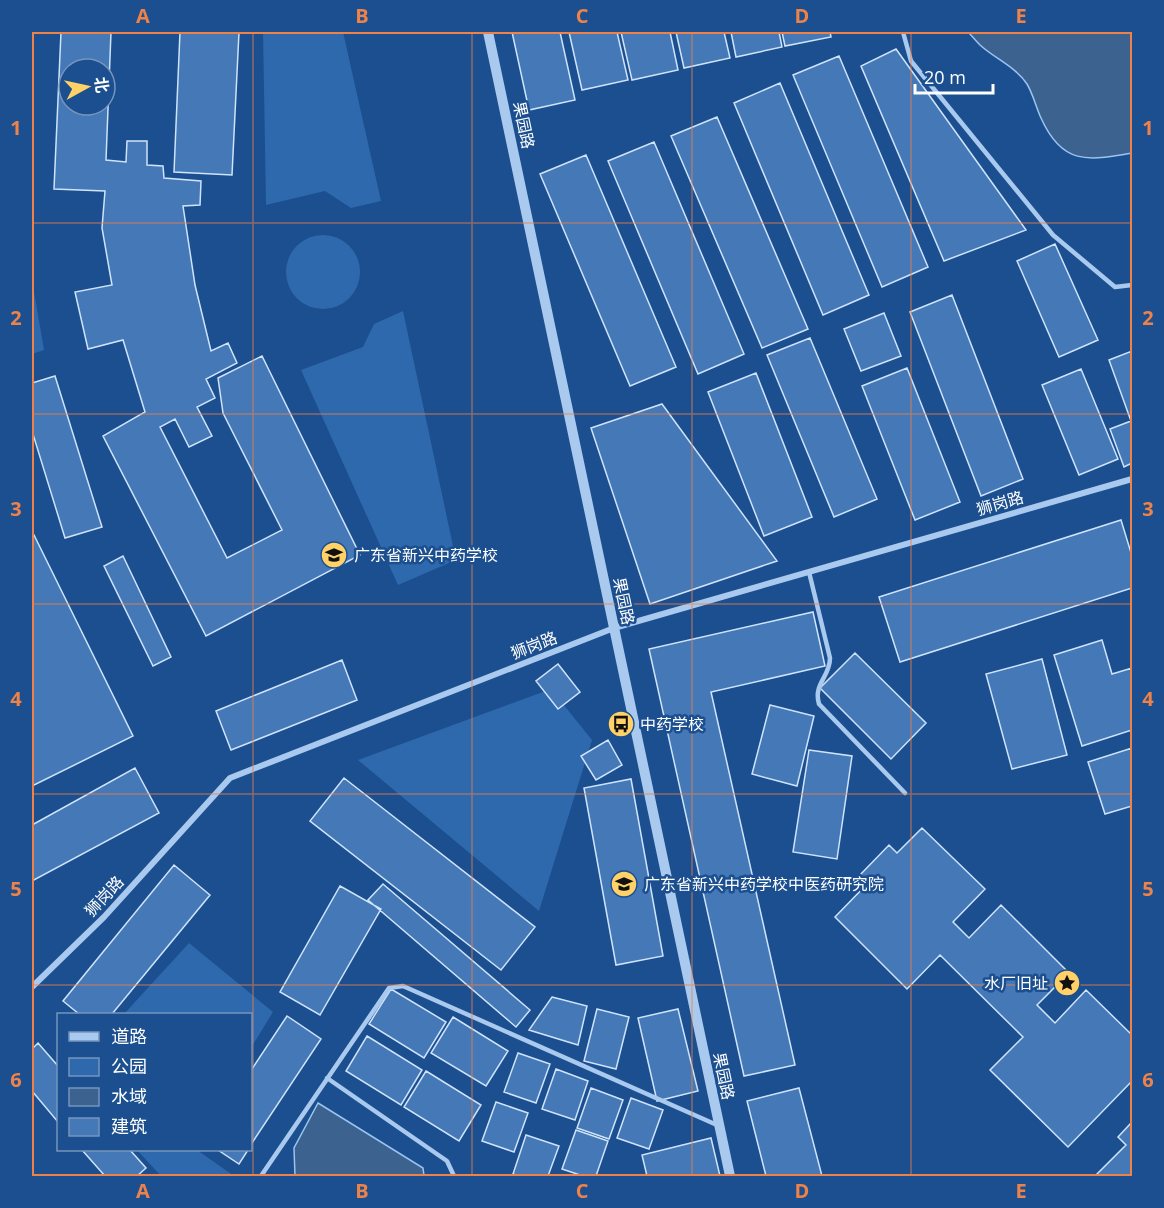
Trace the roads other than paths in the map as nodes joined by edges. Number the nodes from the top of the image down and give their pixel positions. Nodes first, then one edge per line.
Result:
1 (488, 32) edge
2 (903, 32) edge
3 (1132, 285) edge
4 (1132, 479) edge
5 (809, 572) junction
6 (614, 628) junction
7 (904, 793) dead end
8 (32, 987) edge
9 (327, 1078) junction
10 (719, 1126) junction
11 (261, 1176) edge
12 (454, 1176) edge
13 (729, 1176) edge

1 - 6 street, 果园路
2 - 3 lane
4 - 5 street, 狮岗路
5 - 6 street, 狮岗路
5 - 7 lane
6 - 8 street, 狮岗路
6 - 10 street, 果园路
9 - 10 lane
9 - 11 lane
9 - 12 lane
10 - 13 street, 果园路

